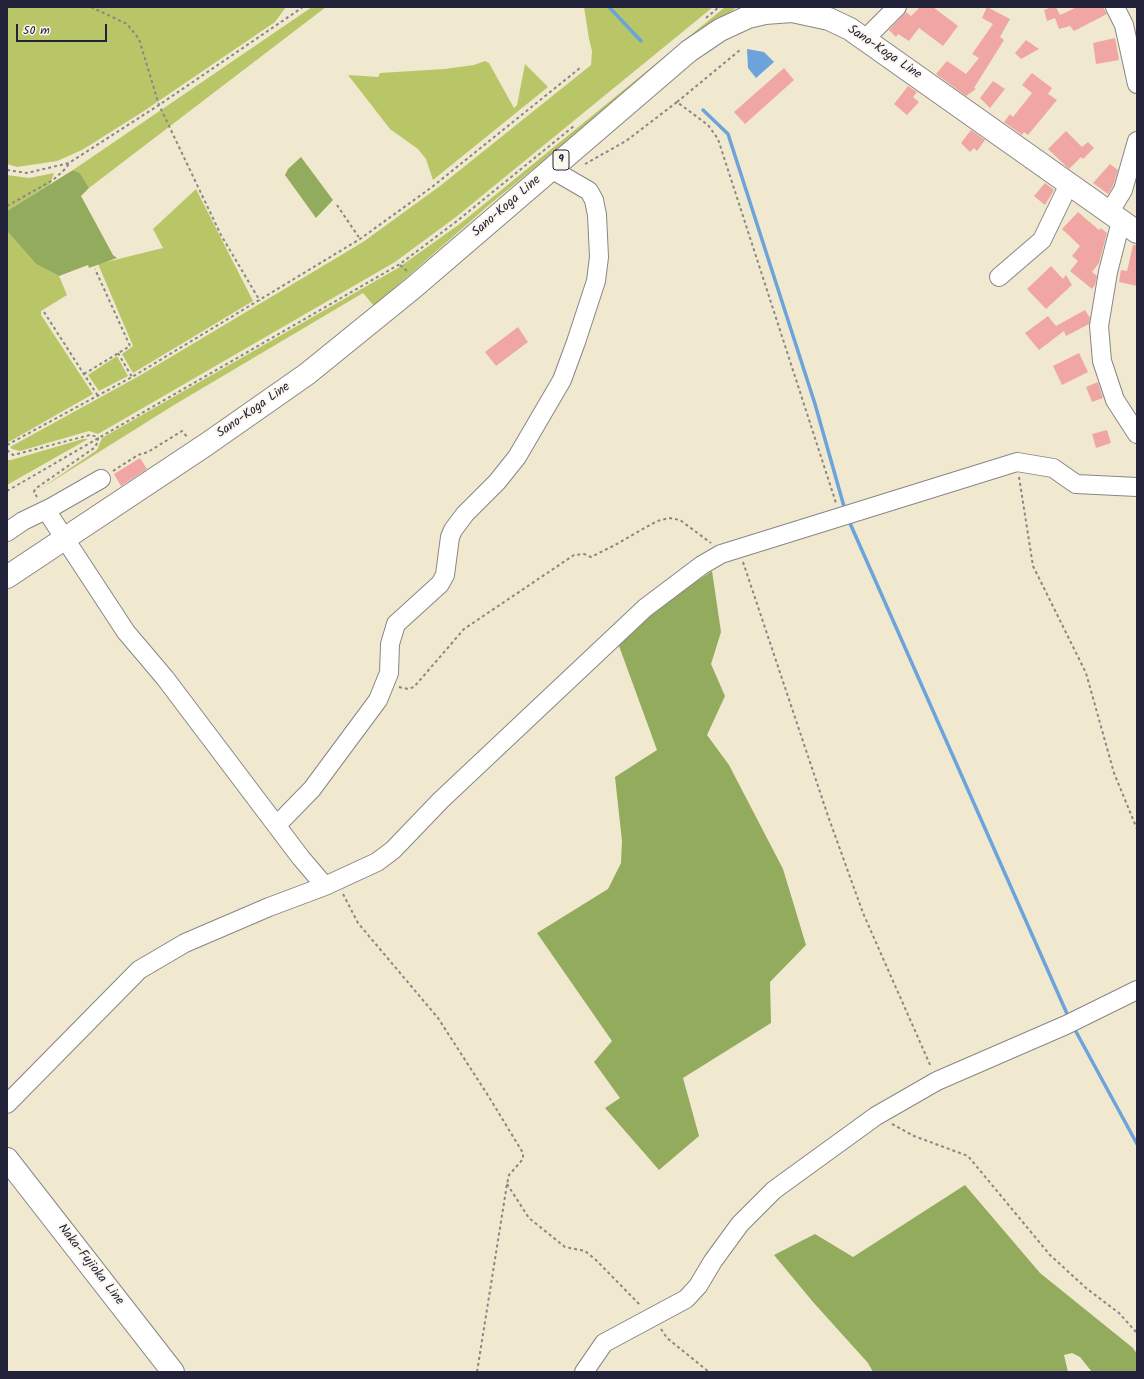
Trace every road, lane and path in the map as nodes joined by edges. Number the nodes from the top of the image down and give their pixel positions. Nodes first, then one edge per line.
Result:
1 (91, 7) edge
2 (303, 7) edge
3 (719, 7) edge
4 (897, 7) edge
5 (1115, 7) edge
6 (773, 9) edge
7 (702, 21) dead end
8 (865, 39) junction
9 (740, 50) dead end
10 (580, 68) dead end
11 (1137, 84) edge
12 (677, 102) junction
13 (158, 106) junction
14 (578, 123) dead end
15 (1137, 141) edge
16 (69, 163) junction
17 (553, 167) junction
18 (7, 170) edge
19 (571, 180) junction
20 (1069, 184) junction
21 (336, 205) dead end
22 (7, 206) edge
23 (1122, 222) edge
24 (360, 239) junction
25 (95, 269) dead end
26 (999, 277) dead end
27 (260, 301) junction
28 (44, 312) dead end
29 (118, 353) junction
30 (84, 374) junction
31 (132, 377) junction
32 (98, 396) junction
33 (1137, 434) edge
34 (98, 437) junction
35 (190, 441) dead end
36 (7, 445) edge
37 (7, 450) edge
38 (1017, 462) junction
39 (101, 479) joint
40 (1137, 487) edge
41 (7, 491) edge
42 (46, 510) junction
43 (840, 517) junction
44 (7, 532) edge
45 (66, 538) junction
46 (738, 548) junction
47 (721, 554) junction
48 (7, 577) edge
49 (387, 682) junction
50 (277, 825) junction
51 (1137, 829) edge
52 (331, 883) junction
53 (1137, 990) edge
54 (937, 1081) junction
55 (7, 1104) edge
56 (876, 1116) junction
57 (7, 1159) edge
58 (507, 1184) junction
59 (652, 1318) junction
60 (1137, 1333) edge
61 (173, 1372) edge
62 (477, 1372) edge
63 (584, 1372) edge
64 (709, 1372) edge

1 - 13 path
2 - 13 path
3 - 7 path
4 - 8 street
5 - 11 street
6 - 8 main road, Sano-Koga Line / 9
6 - 17 main road, Sano-Koga Line / 9
8 - 20 main road, Sano-Koga Line / 9
9 - 12 path
10 - 24 path
12 - 19 path
12 - 43 path
13 - 16 path
13 - 27 path
14 - 34 path
15 - 23 street
16 - 18 path
16 - 22 path
17 - 19 street
17 - 45 main road, Sano-Koga Line / 9
19 - 49 street
20 - 23 main road, Sano-Koga Line / 9
20 - 26 street
21 - 24 path
23 - 33 street
24 - 27 path
25 - 29 path
27 - 31 path
28 - 30 path
29 - 30 path
29 - 31 path
30 - 32 path
31 - 32 path
32 - 36 path
34 - 37 path
34 - 41 path
34 - 42 path
35 - 39 path
38 - 40 street
38 - 43 street
38 - 51 path
39 - 42 street
42 - 44 street
42 - 45 street
43 - 46 street
45 - 48 main road, Sano-Koga Line / 9
45 - 50 street
46 - 47 street
46 - 54 path
47 - 49 path
47 - 52 street
49 - 50 street
50 - 52 street
52 - 55 street
52 - 58 path
53 - 54 street
54 - 56 street
56 - 59 street
56 - 60 path
57 - 61 main road, Naka-Fujioka Line
58 - 59 path
58 - 62 path
59 - 63 street
59 - 64 path

